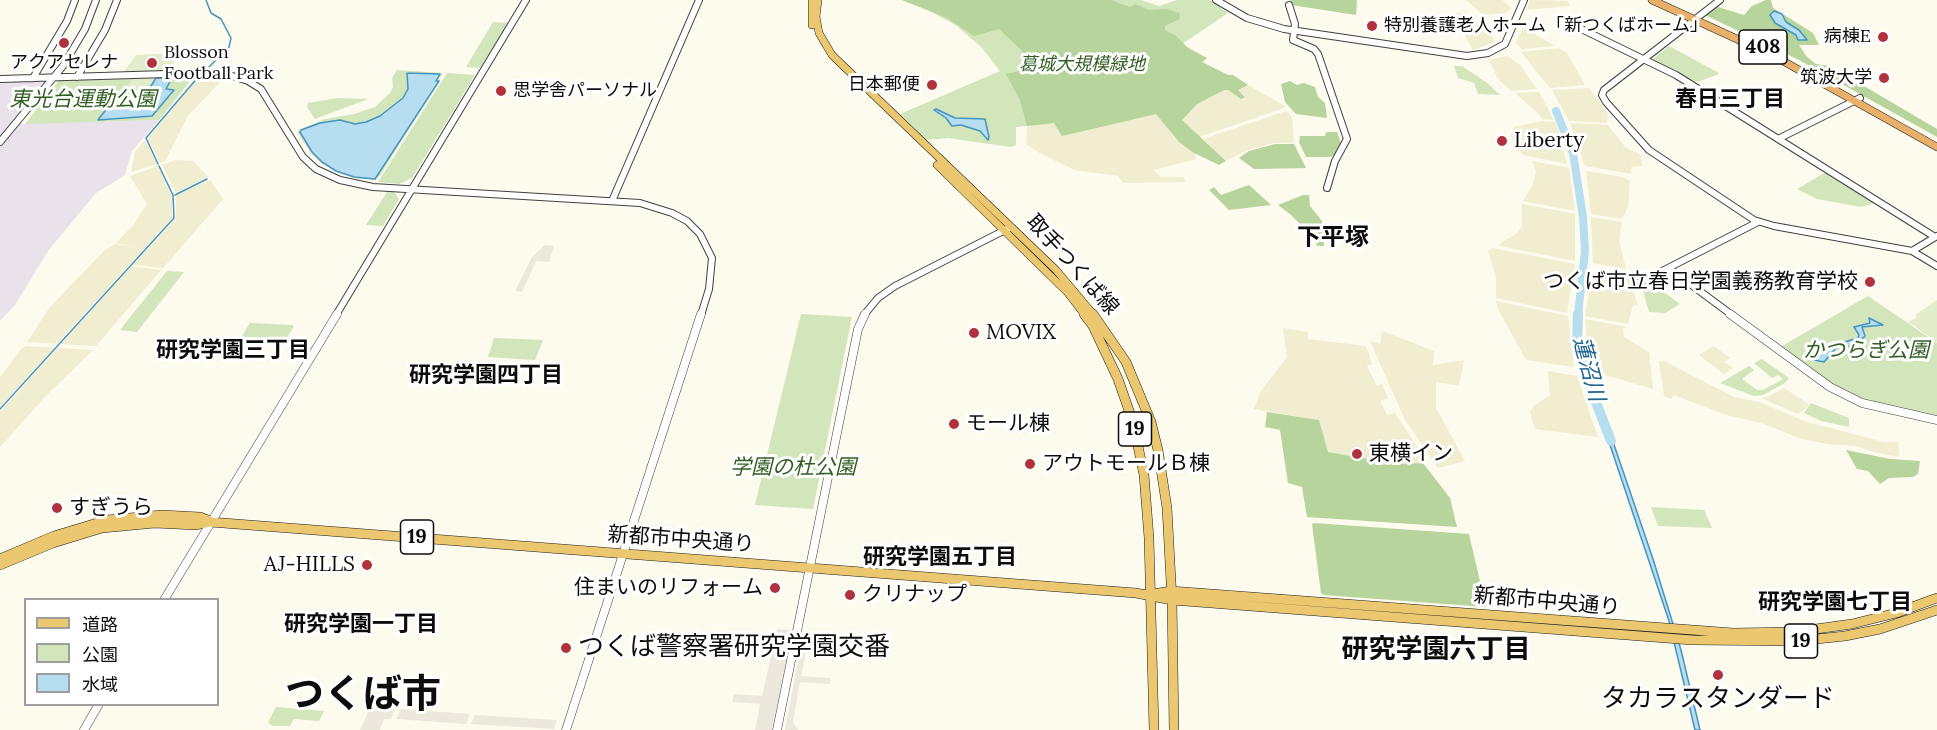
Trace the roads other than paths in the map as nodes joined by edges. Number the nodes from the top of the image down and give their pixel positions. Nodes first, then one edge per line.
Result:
1 (75, 0) edge
2 (96, 0) edge
3 (117, 0) edge
4 (526, 0) edge
5 (699, 0) edge
6 (812, 0) edge
7 (818, 0) edge
8 (1216, 0) edge
9 (1524, 0) edge
10 (1652, 0) edge
11 (1660, 0) edge
12 (1720, 0) edge
13 (1289, 5) dead end
14 (1696, 17) junction
15 (1567, 22) dead end
16 (1293, 31) junction
17 (1644, 58) junction
18 (77, 76) junction
19 (55, 77) junction
20 (33, 78) junction
21 (0, 79) edge
22 (1858, 99) junction
23 (1778, 139) junction
24 (0, 142) edge
25 (1937, 142) edge
26 (1937, 147) edge
27 (1327, 188) dead end
28 (412, 189) junction
29 (612, 201) junction
30 (1758, 222) junction
31 (1008, 228) junction
32 (1936, 236) edge
33 (1912, 251) junction
34 (1937, 266) edge
35 (1670, 269) junction
36 (1637, 284) dead end
37 (1937, 420) edge
38 (210, 522) junction
39 (624, 553) junction
40 (0, 559) edge
41 (0, 565) edge
42 (812, 568) junction
43 (1150, 594) junction
44 (1172, 595) junction
45 (165, 598) edge
46 (1937, 598) edge
47 (1937, 610) edge
48 (1683, 635) junction
49 (98, 706) edge
50 (780, 727) edge
51 (84, 730) edge
52 (567, 730) edge
53 (1154, 730) edge
54 (1174, 730) edge

1 - 20 street
2 - 19 street
3 - 18 street
4 - 28 street
5 - 29 street
6 - 31 main road, 取手つくば線 / 19
7 - 31 main road, 取手つくば線 / 19
8 - 16 street
9 - 16 street
10 - 14 highway, 408
11 - 14 highway, 408
12 - 14 street
13 - 16 street
14 - 17 street
14 - 22 highway, 408
15 - 17 street
16 - 27 street
17 - 23 street
17 - 30 street
18 - 19 street
18 - 28 street
19 - 20 street
19 - 24 street
20 - 21 street
22 - 23 street
22 - 25 highway, 408
22 - 26 highway, 408
23 - 32 street
28 - 29 street
28 - 38 street
29 - 39 street
30 - 33 street
30 - 35 street
31 - 42 street
31 - 43 main road, 取手つくば線 / 19
31 - 44 main road, 取手つくば線 / 19
32 - 33 street
33 - 34 street
35 - 36 street
35 - 37 street
38 - 39 main road, 新都市中央通り / 19
38 - 40 main road, 新都市中央通り / 19
38 - 41 main road, 新都市中央通り / 19
38 - 45 street
39 - 42 main road, 新都市中央通り / 19
39 - 52 street
42 - 43 main road, 新都市中央通り / 19
42 - 50 street
43 - 44 main road, 新都市中央通り / 19
43 - 53 main road, 取手つくば線 / 19
44 - 48 main road, 新都市中央通り / 19
44 - 54 main road, 取手つくば線 / 19
46 - 48 main road, 新都市中央通り / 19
47 - 48 main road, 新都市中央通り / 19
49 - 51 street

